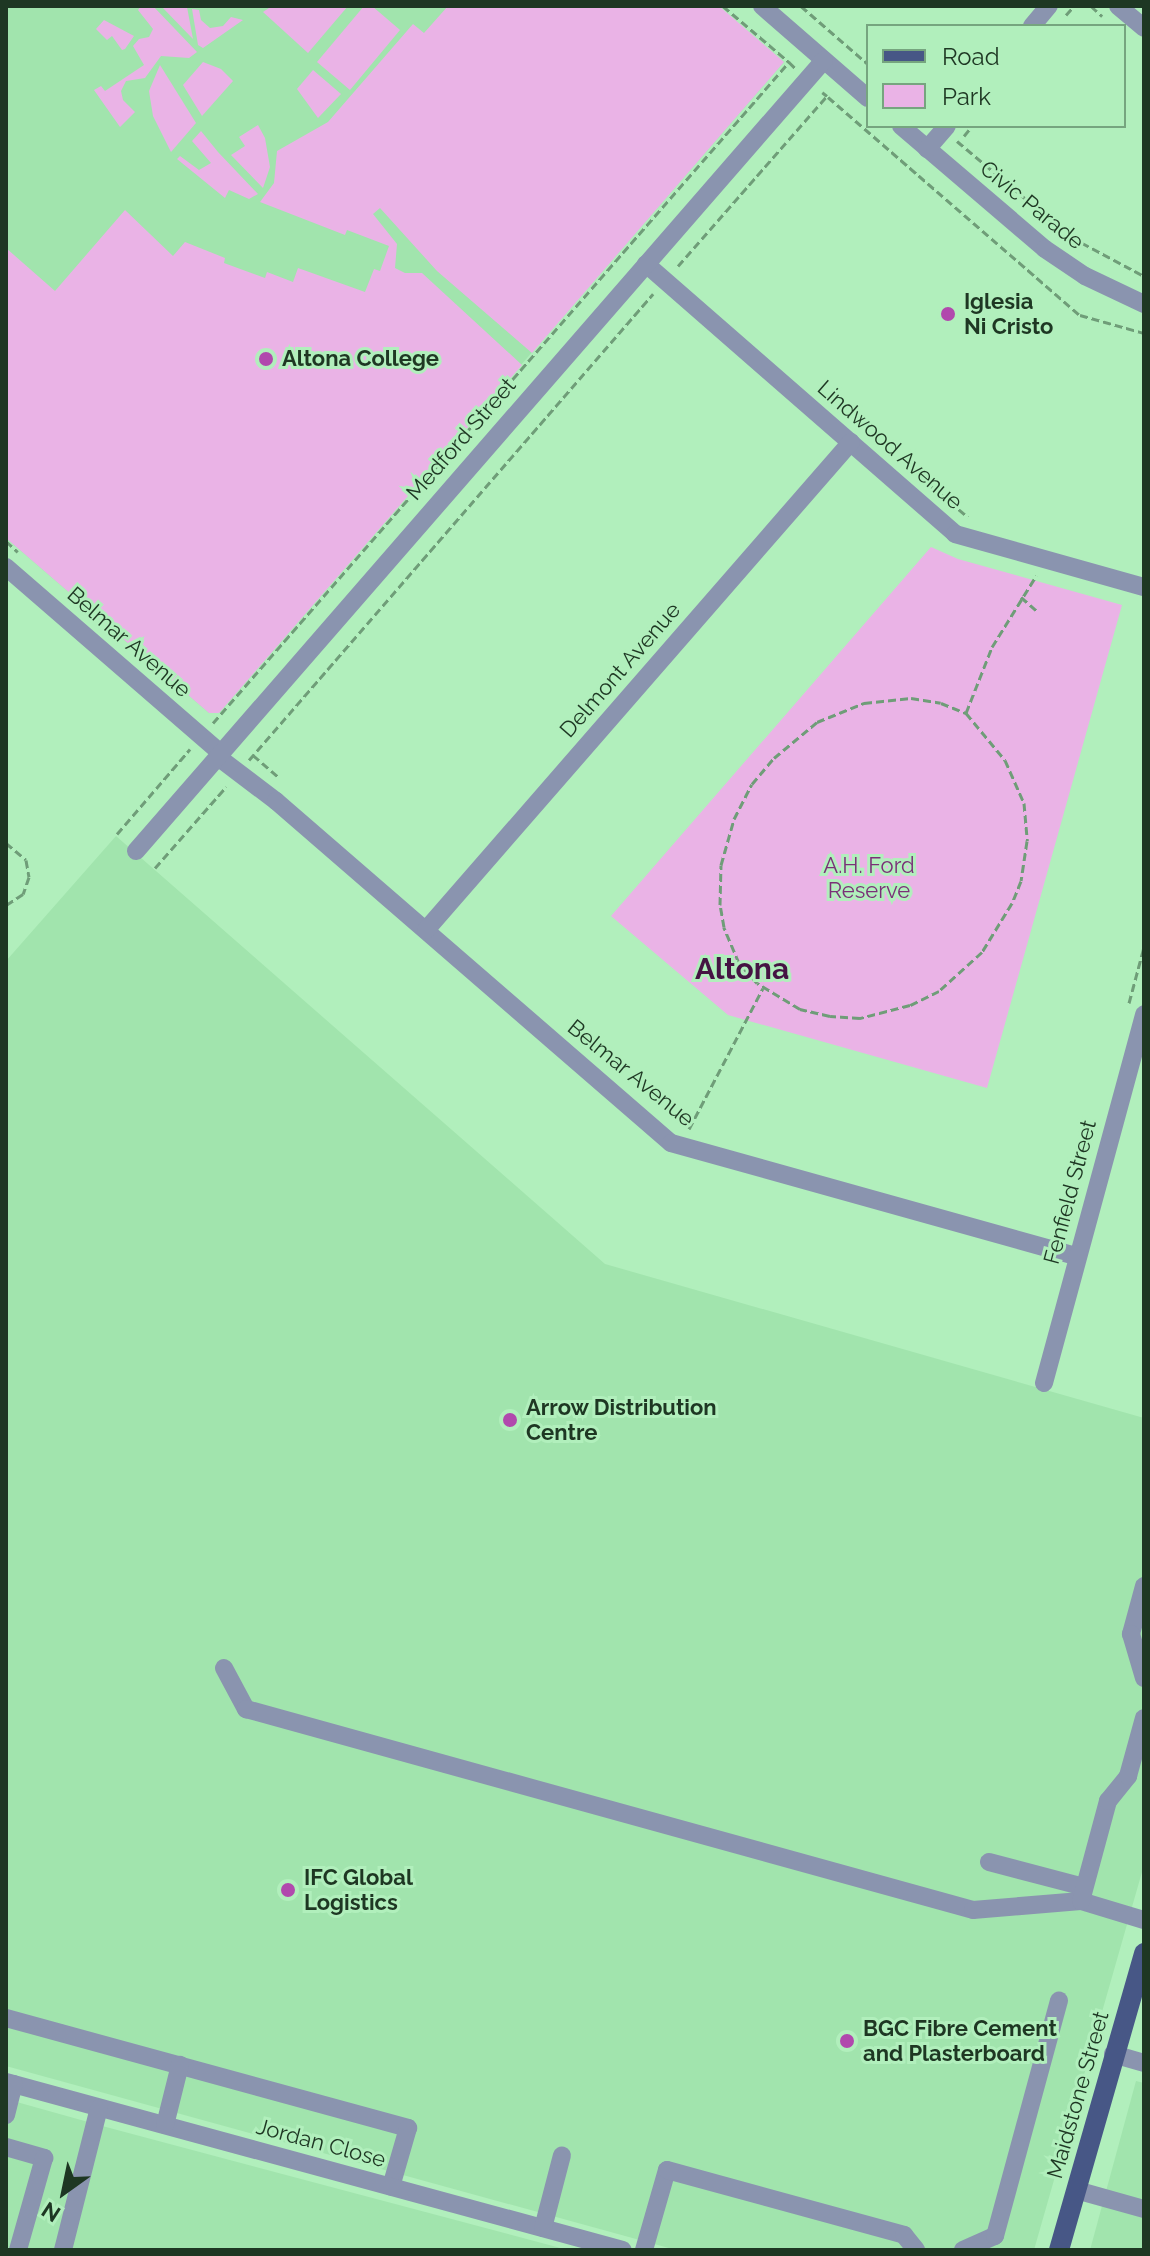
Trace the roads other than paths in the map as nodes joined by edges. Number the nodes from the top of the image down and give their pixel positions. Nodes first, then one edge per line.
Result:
1 (762, 6) edge
2 (1049, 6) edge
3 (1118, 6) edge
4 (1034, 24) edge
5 (1144, 28) edge
6 (824, 60) junction
7 (866, 96) edge
8 (903, 128) edge
9 (945, 128) edge
10 (927, 149) junction
11 (646, 264) junction
12 (1144, 304) edge
13 (851, 442) junction
14 (6, 567) edge
15 (1144, 587) edge
16 (221, 753) junction
17 (136, 851) dead end
18 (426, 930) junction
19 (1144, 1014) edge
20 (1136, 1070) edge
21 (1077, 1256) junction
22 (1044, 1383) dead end
23 (1144, 1586) edge
24 (224, 1668) dead end
25 (1144, 1678) edge
26 (1144, 1718) edge
27 (989, 1862) dead end
28 (1082, 1894) junction
29 (1144, 1920) edge
30 (1144, 1953) edge
31 (1139, 1987) edge
32 (1059, 2001) dead end
33 (6, 2018) edge
34 (1113, 2054) junction
35 (1144, 2063) edge
36 (180, 2065) junction
37 (10, 2083) edge
38 (99, 2108) junction
39 (6, 2115) edge
40 (165, 2125) junction
41 (6, 2147) edge
42 (562, 2155) dead end
43 (391, 2187) junction
44 (1076, 2190) junction
45 (1144, 2209) edge
46 (543, 2228) junction
47 (18, 2250) edge
48 (63, 2250) edge
49 (623, 2250) edge
50 (644, 2250) edge
51 (916, 2250) edge
52 (963, 2250) edge
53 (1059, 2250) edge

1 - 6 street
2 - 4 street
3 - 5 street
6 - 7 street
6 - 11 street, Medford Street
8 - 10 street, Civic Parade
9 - 10 street
10 - 12 street, Civic Parade
11 - 13 street, Lindwood Avenue
11 - 16 street, Medford Street
13 - 15 street, Lindwood Avenue
13 - 18 street, Delmont Avenue
14 - 16 street, Belmar Avenue
16 - 17 street, Medford Street
16 - 18 street, Belmar Avenue
18 - 21 street, Belmar Avenue
19 - 20 street, Fenfield Street
20 - 21 street, Fenfield Street
21 - 22 street, Fenfield Street
23 - 25 street
24 - 28 street
26 - 28 street
27 - 28 street
28 - 29 street
30 - 31 main road, Maidstone Street
31 - 34 main road, Maidstone Street
32 - 52 street
33 - 36 street
34 - 35 street
34 - 44 main road, Maidstone Street
36 - 40 street
36 - 43 street
37 - 38 street, Jordan Close
37 - 39 street
38 - 40 street, Jordan Close
38 - 48 street
40 - 43 street, Jordan Close
41 - 47 street
42 - 46 street
43 - 46 street, Jordan Close
44 - 45 street
44 - 53 main road, Maidstone Street
46 - 49 street, Jordan Close
50 - 51 street

